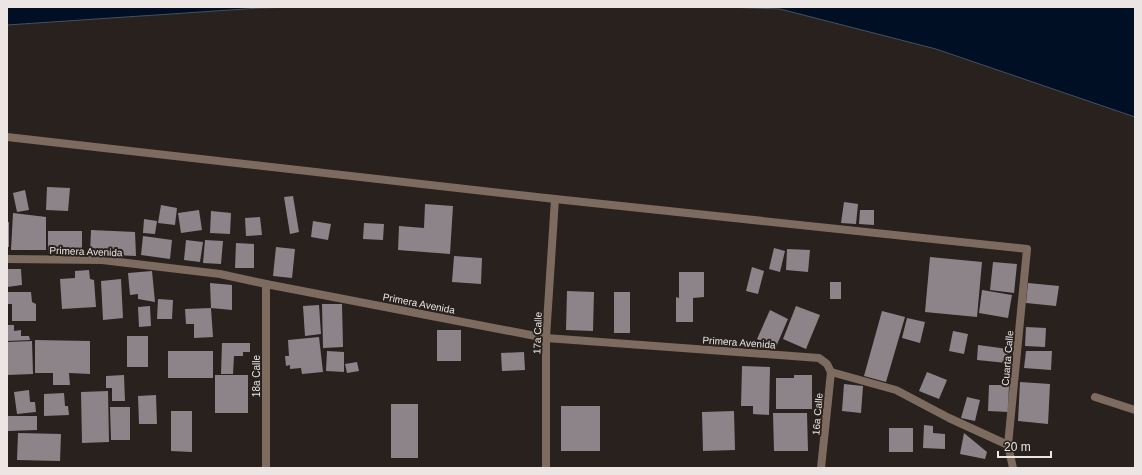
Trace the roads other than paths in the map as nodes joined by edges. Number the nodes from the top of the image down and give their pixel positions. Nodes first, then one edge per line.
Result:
1 (7, 137) edge
2 (555, 199) junction
3 (7, 259) edge
4 (266, 284) junction
5 (546, 338) junction
6 (831, 372) junction
7 (1095, 396) dead end
8 (1135, 410) edge
9 (1008, 445) junction
10 (266, 468) edge
11 (546, 468) edge
12 (821, 468) edge
13 (1013, 468) edge

1 - 2 street
2 - 5 street, 17a Calle
2 - 9 street, Cuarta Calle
3 - 4 street, Primera Avenida
4 - 5 street, Primera Avenida
4 - 10 street, 18a Calle
5 - 6 street, Primera Avenida
5 - 11 street, 17a Calle
6 - 9 street
6 - 12 street, 16a Calle
7 - 8 street
9 - 13 street, Cuarta Calle

